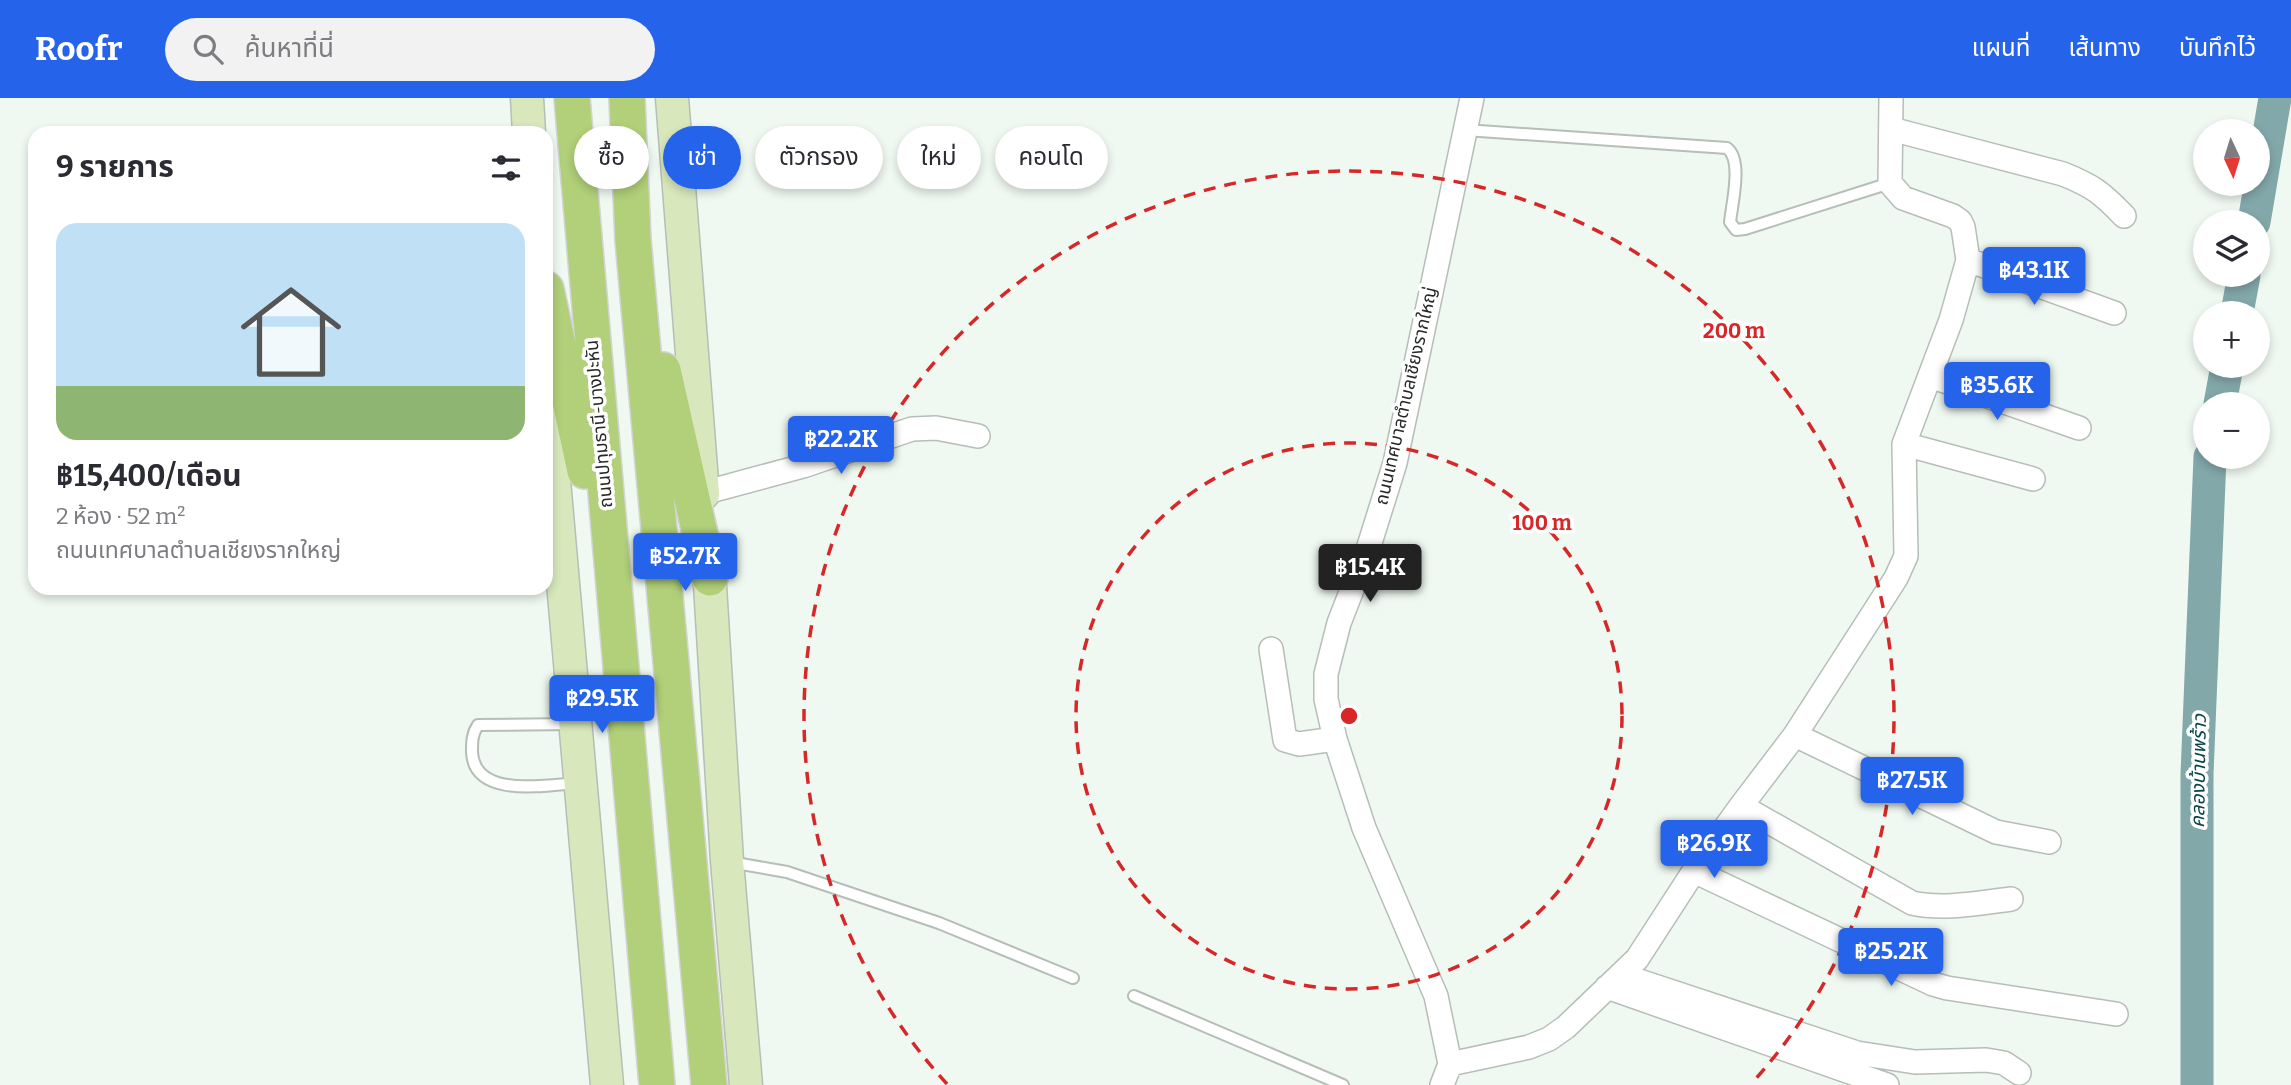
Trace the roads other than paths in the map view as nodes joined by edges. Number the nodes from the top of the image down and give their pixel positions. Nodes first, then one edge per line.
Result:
1 (527, 98) edge
2 (572, 98) edge
3 (627, 98) edge
4 (672, 98) edge
5 (1472, 98) edge
6 (1891, 98) edge
7 (529, 126) edge
8 (1891, 128) junction
9 (1465, 130) junction
10 (1890, 183) junction
11 (2124, 216) dead end
12 (633, 240) junction
13 (1968, 260) junction
14 (2114, 313) dead end
15 (553, 322) edge
16 (1930, 376) junction
17 (2079, 428) dead end
18 (978, 436) dead end
19 (1904, 444) junction
20 (553, 473) edge
21 (2033, 479) dead end
22 (702, 493) junction
23 (710, 578) junction
24 (616, 619) junction
25 (1271, 649) dead end
26 (574, 724) junction
27 (1795, 735) junction
28 (1335, 739) junction
29 (580, 783) junction
30 (1741, 806) junction
31 (2049, 842) dead end
32 (727, 861) junction
33 (1694, 871) junction
34 (2011, 899) dead end
35 (1073, 978) dead end
36 (1614, 981) junction
37 (1134, 996) dead end
38 (2116, 1014) dead end
39 (2019, 1073) dead end
40 (1446, 1075) edge
41 (607, 1085) edge
42 (657, 1085) edge
43 (709, 1085) edge
44 (746, 1085) edge
45 (1343, 1085) edge
46 (1887, 1085) edge

1 - 7 main road
2 - 24 main road, ถนนปทุมธานี-บางปะหัน
3 - 12 main road
4 - 22 main road
5 - 9 street, ถนนเทศบาลตำบลเชียงรากใหญ่
6 - 8 street
8 - 10 street
8 - 11 street
9 - 10 lane
9 - 28 street, ถนนเทศบาลตำบลเชียงรากใหญ่
10 - 13 street
12 - 23 main road
12 - 43 main road
13 - 14 street
13 - 16 street
15 - 24 main road
16 - 17 street
16 - 19 street
18 - 22 street
19 - 21 street
19 - 27 street
20 - 26 main road
22 - 23 main road
23 - 32 main road
24 - 42 main road, ถนนปทุมธานี-บางปะหัน
25 - 28 street
26 - 29 main road
26 - 29 lane
27 - 30 street
27 - 31 street
28 - 40 street, ถนนเทศบาลตำบลเชียงรากใหญ่
29 - 41 main road
30 - 33 street
30 - 34 street
32 - 35 lane
32 - 44 main road
33 - 36 street
33 - 38 street
36 - 39 street
36 - 40 street
36 - 46 street
37 - 45 lane

